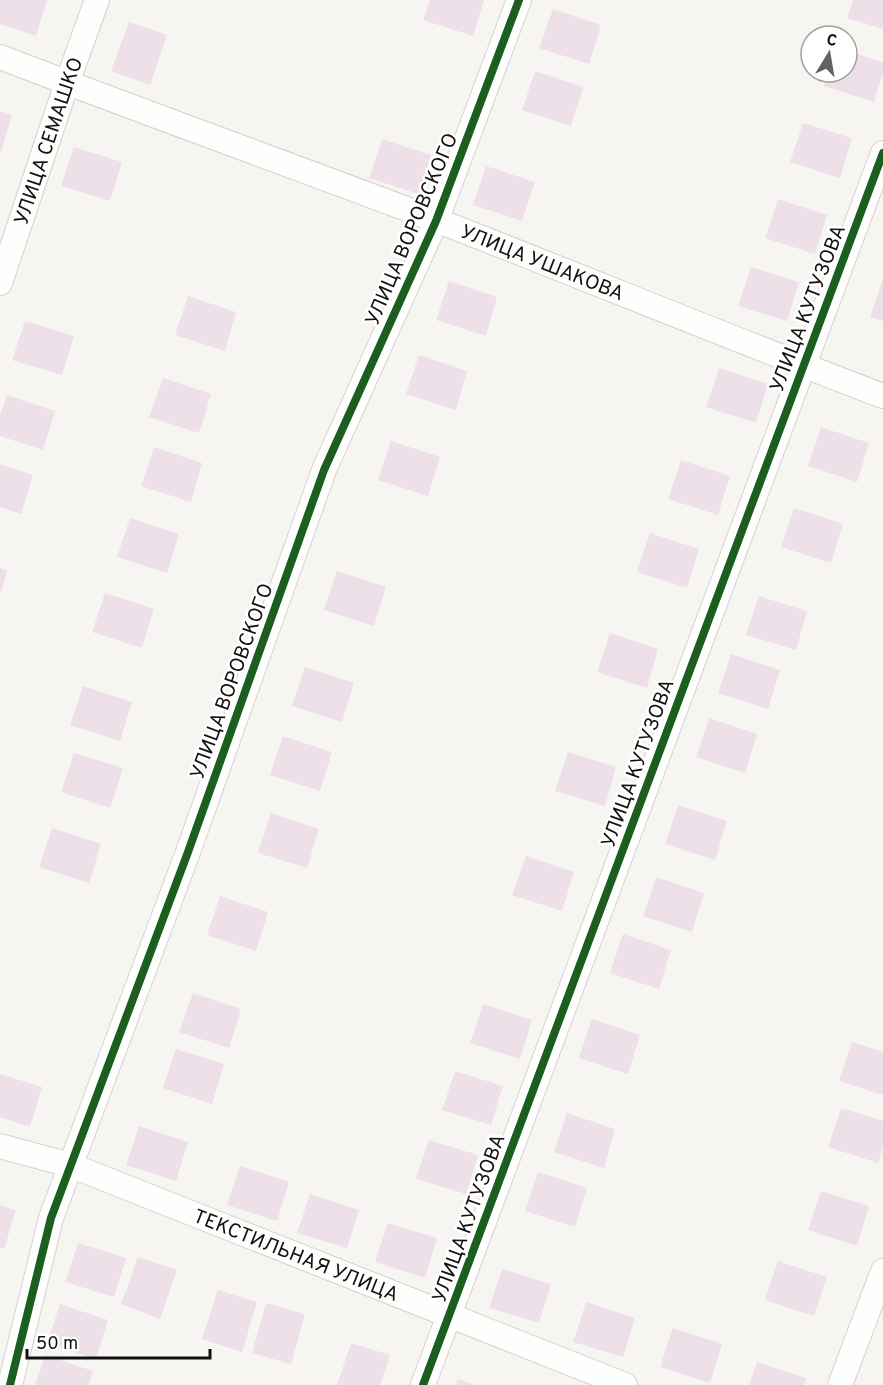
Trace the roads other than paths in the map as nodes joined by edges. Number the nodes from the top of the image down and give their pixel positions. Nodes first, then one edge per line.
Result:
1 (97, 0) edge
2 (519, 0) edge
3 (0, 57) edge
4 (67, 83) junction
5 (883, 153) edge
6 (436, 220) junction
7 (0, 283) edge
8 (802, 365) junction
9 (883, 396) edge
10 (0, 1146) edge
11 (70, 1166) junction
12 (883, 1271) edge
13 (449, 1315) junction
14 (10, 1385) edge
15 (423, 1385) edge
16 (626, 1385) edge
17 (840, 1385) edge

1 - 4 street, УЛИЦА СЕМАШКО
2 - 6 street, УЛИЦА ВОРОВСКОГО
3 - 4 street, УЛИЦА УШАКОВА
4 - 6 street, УЛИЦА УШАКОВА
4 - 7 street, УЛИЦА СЕМАШКО
5 - 8 street, УЛИЦА КУТУЗОВА
6 - 8 street, УЛИЦА УШАКОВА
6 - 11 street, УЛИЦА ВОРОВСКОГО
8 - 9 street, УЛИЦА УШАКОВА
8 - 13 street, УЛИЦА КУТУЗОВА
10 - 11 street, ТЕКСТИЛЬНАЯ УЛИЦА
11 - 13 street, ТЕКСТИЛЬНАЯ УЛИЦА
11 - 14 street, УЛИЦА ВОРОВСКОГО
12 - 17 street
13 - 15 street, УЛИЦА КУТУЗОВА
13 - 16 street, ТЕКСТИЛЬНАЯ УЛИЦА

